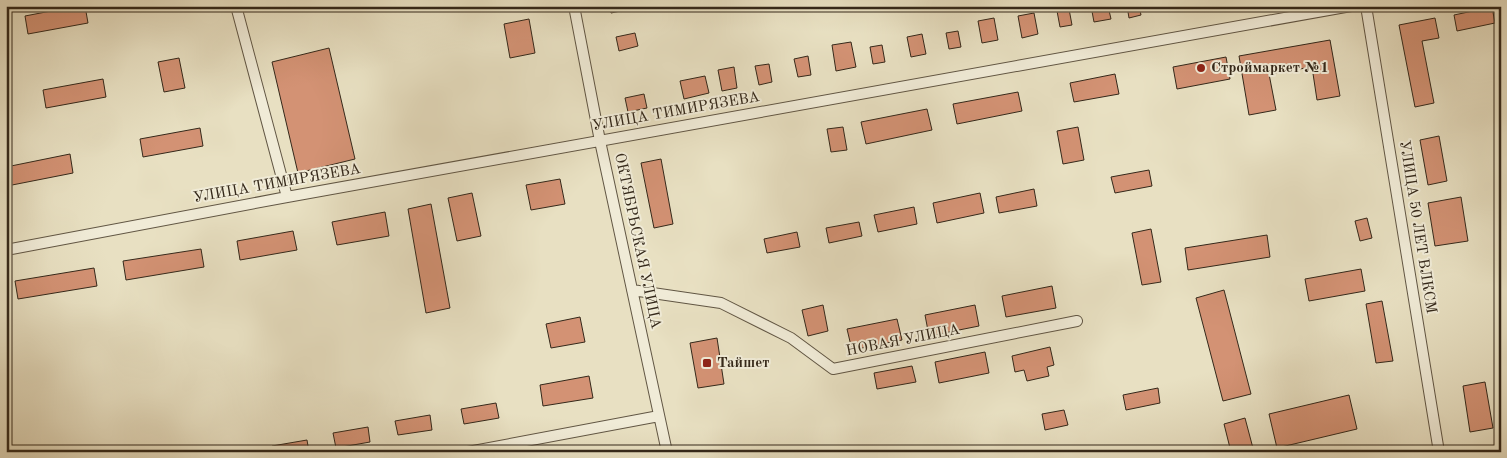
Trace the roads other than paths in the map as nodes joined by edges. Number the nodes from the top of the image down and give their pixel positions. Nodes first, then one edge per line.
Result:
1 (236, 6) edge
2 (574, 6) edge
3 (1351, 6) edge
4 (1366, 6) edge
5 (600, 141) junction
6 (287, 197) junction
7 (6, 250) edge
8 (632, 290) junction
9 (1077, 321) dead end
10 (659, 416) junction
11 (468, 452) edge
12 (667, 452) edge
13 (1439, 452) edge

1 - 6 street
2 - 5 street, ОКТЯБРЬСКАЯ УЛИЦА
3 - 5 street, УЛИЦА ТИМИРЯЗЕВА
4 - 13 street, УЛИЦА 50 ЛЕТ ВЛКСМ
5 - 6 street, УЛИЦА ТИМИРЯЗЕВА
5 - 8 street, ОКТЯБРЬСКАЯ УЛИЦА
6 - 7 street, УЛИЦА ТИМИРЯЗЕВА
8 - 9 street, НОВАЯ УЛИЦА
8 - 10 street, ОКТЯБРЬСКАЯ УЛИЦА
10 - 11 street
10 - 12 street, ОКТЯБРЬСКАЯ УЛИЦА

